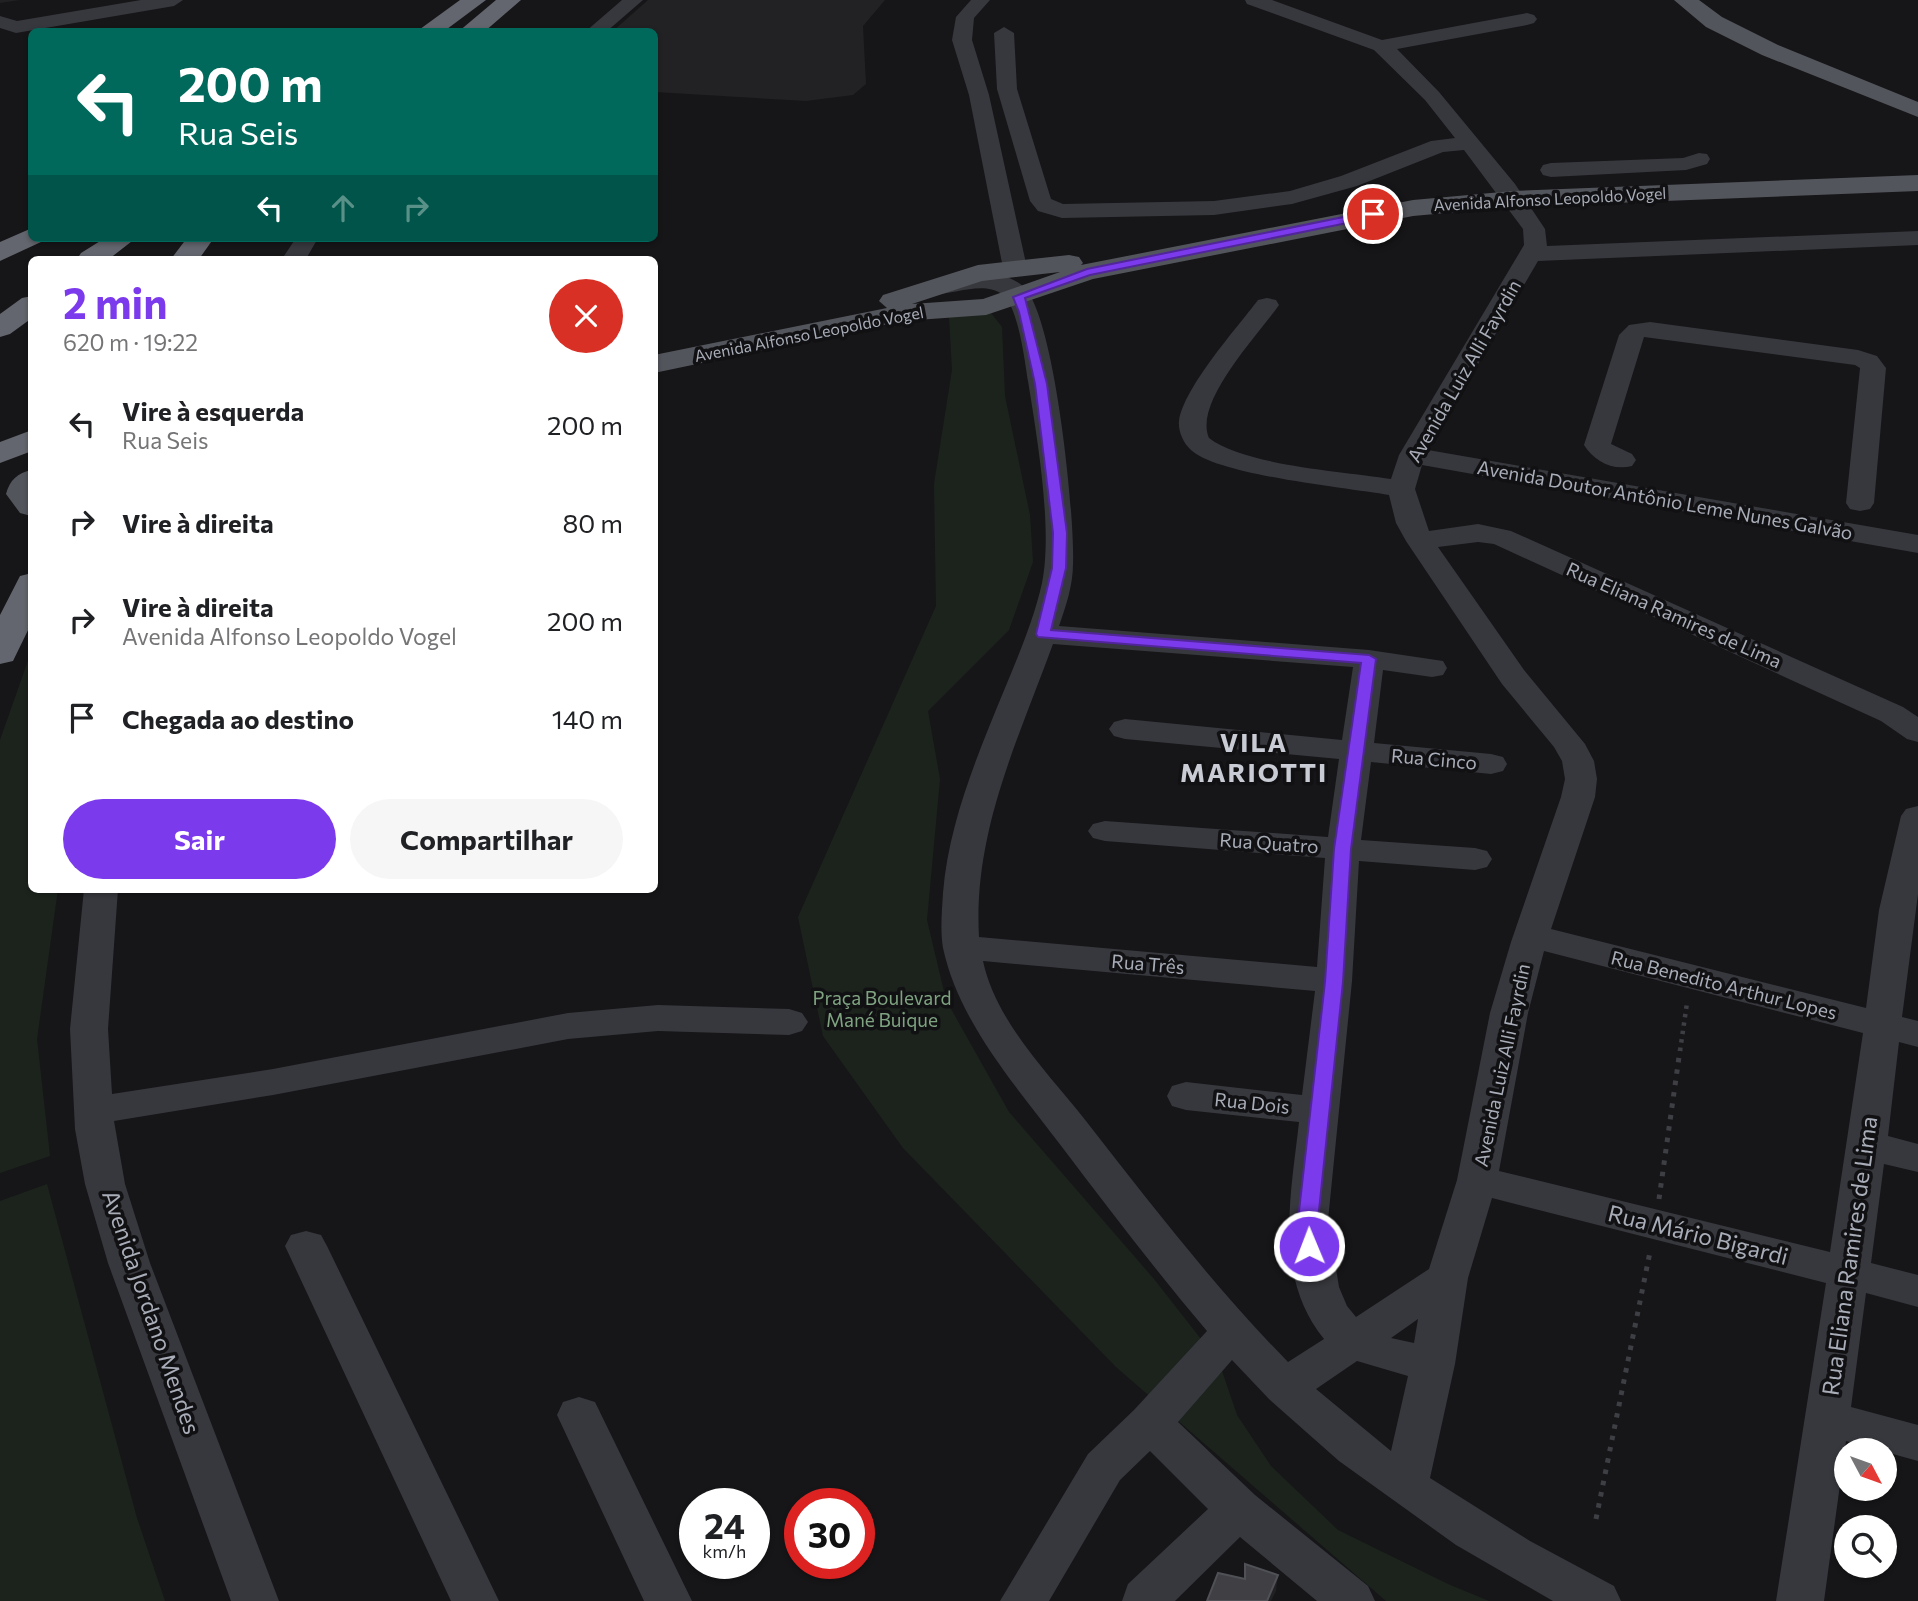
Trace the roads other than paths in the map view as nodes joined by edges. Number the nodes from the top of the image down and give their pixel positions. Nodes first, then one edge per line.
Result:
1 (174, 0) edge
2 (475, 0) edge
3 (499, 0) edge
4 (510, 0) edge
5 (634, 0) edge
6 (981, 0) edge
7 (1254, 0) edge
8 (1685, 0) edge
9 (1728, 5) dead end
10 (1527, 19) dead end
11 (0, 22) edge
12 (433, 28) edge
13 (459, 28) edge
14 (474, 28) edge
15 (599, 28) edge
16 (1004, 33) dead end
17 (1381, 46) junction
18 (1918, 90) edge
19 (1918, 110) edge
20 (1470, 144) junction
21 (1699, 159) dead end
22 (1551, 170) dead end
23 (1918, 173) edge
24 (1918, 183) edge
25 (1510, 194) junction
26 (28, 238) edge
27 (1918, 238) edge
28 (87, 242) edge
29 (117, 242) edge
30 (198, 242) edge
31 (0, 253) edge
32 (1531, 254) junction
33 (66, 256) edge
34 (96, 256) edge
35 (187, 256) edge
36 (1016, 268) junction
37 (28, 283) edge
38 (932, 288) junction
39 (1019, 297) junction
40 (0, 304) edge
41 (1267, 305) dead end
42 (28, 307) edge
43 (0, 328) edge
44 (658, 348) edge
45 (658, 363) edge
46 (28, 441) edge
47 (0, 454) edge
48 (1412, 455) junction
49 (1622, 460) dead end
50 (28, 480) edge
51 (28, 482) edge
52 (1401, 489) junction
53 (0, 490) edge
54 (28, 502) edge
55 (1860, 503) dead end
56 (28, 506) edge
57 (0, 508) edge
58 (1420, 541) junction
59 (1918, 544) edge
60 (28, 592) edge
61 (1043, 634) junction
62 (0, 653) edge
63 (1369, 659) junction
64 (1432, 668) dead end
65 (1125, 729) dead end
66 (1918, 732) edge
67 (1358, 753) junction
68 (1491, 764) dead end
69 (1918, 816) edge
70 (1105, 831) dead end
71 (1343, 849) junction
72 (1475, 859) dead end
73 (100, 893) edge
74 (1908, 913) edge
75 (1531, 936) junction
76 (961, 947) junction
77 (1334, 982) junction
78 (789, 1022) dead end
79 (1900, 1030) edge
80 (1186, 1096) dead end
81 (1318, 1110) junction
82 (94, 1111) junction
83 (1867, 1145) junction
84 (1918, 1158) edge
85 (1477, 1180) junction
86 (306, 1246) dead end
87 (1848, 1273) junction
88 (1447, 1278) junction
89 (1918, 1291) edge
90 (1233, 1330) junction
91 (1354, 1340) junction
92 (1433, 1364) junction
93 (1285, 1387) junction
94 (579, 1415) dead end
95 (1826, 1418) junction
96 (1150, 1423) junction
97 (1918, 1443) edge
98 (1405, 1486) junction
99 (1239, 1508) junction
100 (1145, 1599) dead end
101 (255, 1601) edge
102 (475, 1601) edge
103 (668, 1601) edge
104 (1024, 1601) edge
105 (1351, 1601) edge
106 (1597, 1601) edge
107 (1800, 1601) edge

1 - 11 street
2 - 12 highway
3 - 13 highway
4 - 14 highway
5 - 15 street
6 - 36 street
7 - 17 street
8 - 19 main road
9 - 18 main road
10 - 17 street
16 - 20 street
17 - 20 street
20 - 25 street
21 - 22 street
23 - 25 main road, Avenida Alfonso Leopoldo Vogel
24 - 25 main road, Avenida Alfonso Leopoldo Vogel
25 - 32 street
25 - 36 main road, Avenida Alfonso Leopoldo Vogel
25 - 39 main road, Avenida Alfonso Leopoldo Vogel
26 - 31 highway
27 - 32 street
28 - 33 highway
29 - 34 highway
30 - 35 highway
32 - 48 street, Avenida Luiz Alli Fayrdin
36 - 38 main road, Avenida Alfonso Leopoldo Vogel
37 - 40 highway
38 - 39 street
38 - 44 main road, Avenida Alfonso Leopoldo Vogel
39 - 45 main road, Avenida Alfonso Leopoldo Vogel
39 - 61 street
41 - 52 street
42 - 43 highway
46 - 47 highway
48 - 52 street, Avenida Luiz Alli Fayrdin
48 - 59 street, Avenida Doutor Antônio Leme Nunes Galvão
49 - 55 street
50 - 53 main road
51 - 54 main road
52 - 58 street, Avenida Luiz Alli Fayrdin
56 - 57 main road
58 - 66 street, Rua Eliana Ramires de Lima
58 - 75 street, Avenida Luiz Alli Fayrdin
60 - 62 highway
61 - 63 street
61 - 76 street
63 - 64 street
63 - 67 street
65 - 67 street, Rua Cinco
67 - 68 street, Rua Cinco
67 - 71 street
69 - 74 street, Rua Eliana Ramires de Lima
70 - 71 street, Rua Quatro
71 - 72 street, Rua Quatro
71 - 77 street
73 - 82 street, Avenida Jordano Mendes
74 - 79 street, Rua Eliana Ramires de Lima
75 - 79 street, Rua Benedito Arthur Lopes
75 - 85 street, Avenida Luiz Alli Fayrdin
76 - 77 street, Rua Três
76 - 90 street
77 - 81 street
78 - 82 street
79 - 83 street, Rua Eliana Ramires de Lima
80 - 81 street, Rua Dois
81 - 91 street
82 - 101 street, Avenida Jordano Mendes
83 - 84 street
83 - 87 street, Rua Eliana Ramires de Lima
85 - 87 street, Rua Mário Bigardi
85 - 88 street, Avenida Luiz Alli Fayrdin
86 - 102 street
87 - 89 street, Rua Mário Bigardi
87 - 95 street, Rua Eliana Ramires de Lima
88 - 91 street
88 - 92 street, Avenida Luiz Alli Fayrdin
90 - 93 street
90 - 96 street
91 - 92 street
91 - 93 street
92 - 98 street, Avenida Luiz Alli Fayrdin
93 - 98 street
94 - 103 street
95 - 97 street
95 - 107 street, Rua Eliana Ramires de Lima
96 - 99 street
96 - 104 street
98 - 106 street
99 - 100 street
99 - 105 street

